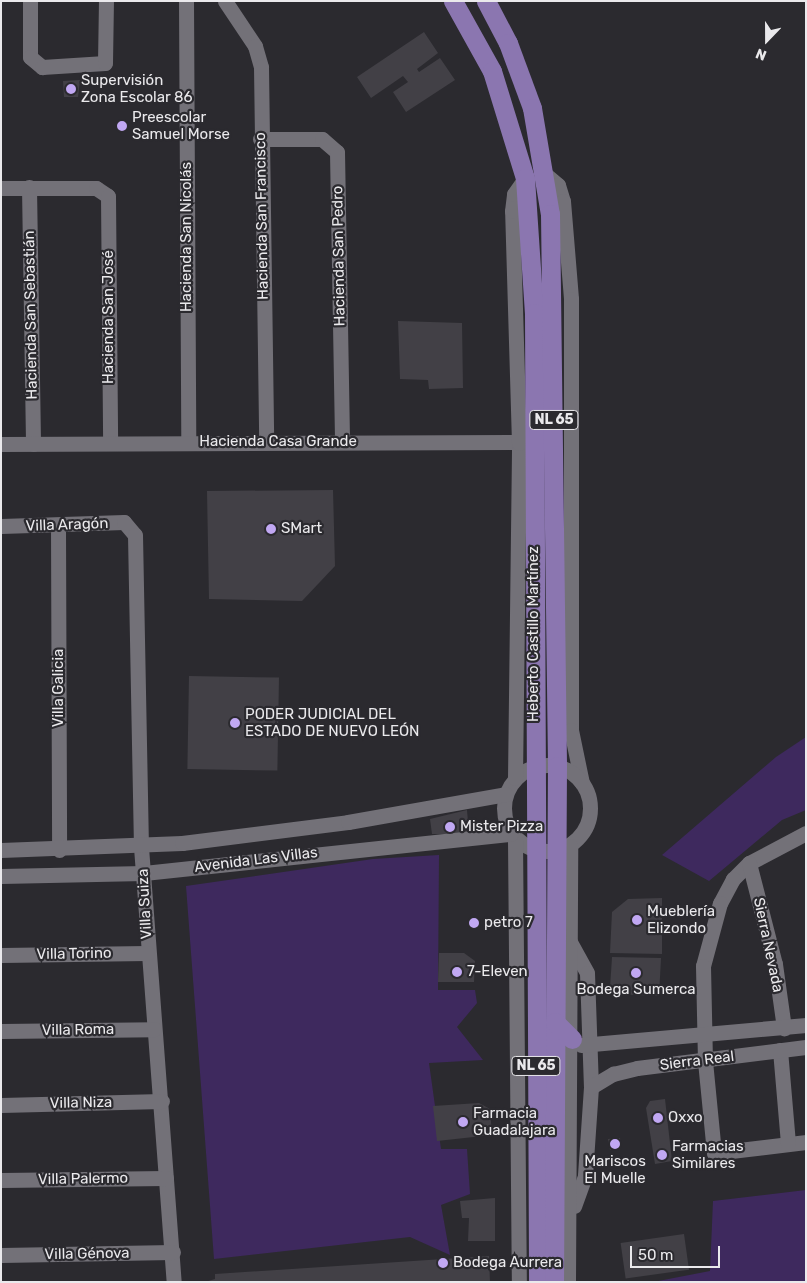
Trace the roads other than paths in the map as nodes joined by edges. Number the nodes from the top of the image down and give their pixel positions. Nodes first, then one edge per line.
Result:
1 (30, 1) edge
2 (106, 1) edge
3 (186, 1) edge
4 (225, 1) edge
5 (453, 1) edge
6 (486, 1) edge
7 (260, 139) junction
8 (545, 174) junction
9 (525, 178) junction
10 (29, 187) junction
11 (1, 188) edge
12 (188, 442) junction
13 (266, 442) junction
14 (342, 442) junction
15 (527, 442) junction
16 (562, 442) junction
17 (110, 443) junction
18 (1, 444) edge
19 (33, 444) junction
20 (131, 525) joint
21 (1, 526) edge
22 (58, 526) junction
23 (557, 766) junction
24 (533, 767) junction
25 (516, 778) junction
26 (582, 783) junction
27 (506, 794) junction
28 (806, 833) edge
29 (513, 837) junction
30 (141, 847) junction
31 (563, 848) junction
32 (1, 850) edge
33 (59, 850) junction
34 (532, 850) junction
35 (749, 863) junction
36 (144, 873) junction
37 (1, 876) edge
38 (570, 942) junction
39 (148, 953) junction
40 (1, 955) edge
41 (555, 1022) junction
42 (806, 1025) edge
43 (784, 1028) junction
44 (154, 1029) junction
45 (1, 1031) edge
46 (704, 1036) junction
47 (572, 1039) junction
48 (806, 1047) edge
49 (589, 1048) junction
50 (780, 1050) junction
51 (704, 1061) junction
52 (591, 1087) junction
53 (162, 1101) junction
54 (1, 1105) edge
55 (806, 1142) edge
56 (788, 1144) junction
57 (166, 1178) junction
58 (1, 1180) edge
59 (518, 1215) junction
60 (555, 1216) junction
61 (173, 1252) junction
62 (1, 1256) edge
63 (553, 1258) junction
64 (519, 1263) junction
65 (174, 1282) edge
66 (519, 1282) edge
67 (538, 1282) edge
68 (554, 1282) edge
69 (568, 1282) edge

1 - 2 street
3 - 12 street, Hacienda San Nicolás
4 - 7 street, Hacienda San Francisco
5 - 9 main road, Heberto Castillo Martínez / NL 65
6 - 8 main road, Heberto Castillo Martínez / NL 65
7 - 13 street, Hacienda San Francisco
7 - 14 street, Hacienda San Pedro
8 - 9 main road
8 - 16 main road, Heberto Castillo Martínez / NL 65
9 - 15 main road, Heberto Castillo Martínez / NL 65
10 - 11 street
10 - 17 street, Hacienda San José
10 - 19 street, Hacienda San Sebastián
12 - 13 street, Hacienda Casa Grande
12 - 17 street, Hacienda Casa Grande
13 - 14 street, Hacienda Casa Grande
14 - 15 street, Hacienda Casa Grande
15 - 16 street, Hacienda Casa Grande
15 - 24 main road, Heberto Castillo Martínez / NL 65
15 - 25 street
16 - 23 main road, Heberto Castillo Martínez / NL 65
16 - 26 street
17 - 19 street, Hacienda Casa Grande
18 - 19 street, Hacienda Casa Grande
20 - 22 street, Villa Aragón
20 - 30 street, Villa Suiza
21 - 22 street, Villa Aragón
22 - 33 street, Villa Galicia
23 - 24 street
23 - 26 street
23 - 31 main road, Heberto Castillo Martínez / NL 65
24 - 25 street
24 - 34 main road, Heberto Castillo Martínez / NL 65
25 - 27 street
26 - 31 street
27 - 29 street
27 - 30 street, Avenida Las Villas
28 - 35 street
29 - 34 street
29 - 36 street, Avenida Las Villas
29 - 59 street
30 - 33 street, Avenida Las Villas
30 - 36 street, Villa Suiza
31 - 34 street
31 - 38 street
31 - 41 main road, Heberto Castillo Martínez / NL 65
32 - 33 street, Avenida Las Villas
34 - 60 main road, Heberto Castillo Martínez / NL 65
35 - 43 street, Sierra Nevada
35 - 46 street
36 - 37 street, Avenida Las Villas
36 - 39 street, Villa Suiza
38 - 47 street
38 - 49 street
39 - 40 street, Villa Torino
39 - 44 street, Villa Suiza
41 - 47 main road
41 - 60 main road, Heberto Castillo Martínez / NL 65
42 - 43 street, Sierra Real
43 - 46 street, Sierra Real
44 - 45 street, Villa Roma
44 - 53 street, Villa Suiza
46 - 49 street, Sierra Real
46 - 51 street
47 - 49 street
47 - 60 street
48 - 50 street, Sierra Real
49 - 52 street
50 - 51 street, Sierra Real
50 - 56 street
51 - 52 street, Sierra Real
51 - 56 street
52 - 60 street
53 - 54 street, Villa Niza
53 - 57 street, Villa Suiza
55 - 56 street
57 - 58 street, Villa Palermo
57 - 61 street, Villa Suiza
59 - 60 street
59 - 64 street
60 - 63 main road, Heberto Castillo Martínez / NL 65
60 - 63 street
61 - 62 street, Villa Génova
61 - 65 street, Villa Suiza
63 - 64 street
63 - 67 main road, Heberto Castillo Martínez / NL 65
63 - 68 main road, Heberto Castillo Martínez / NL 65
63 - 69 street
64 - 66 street

